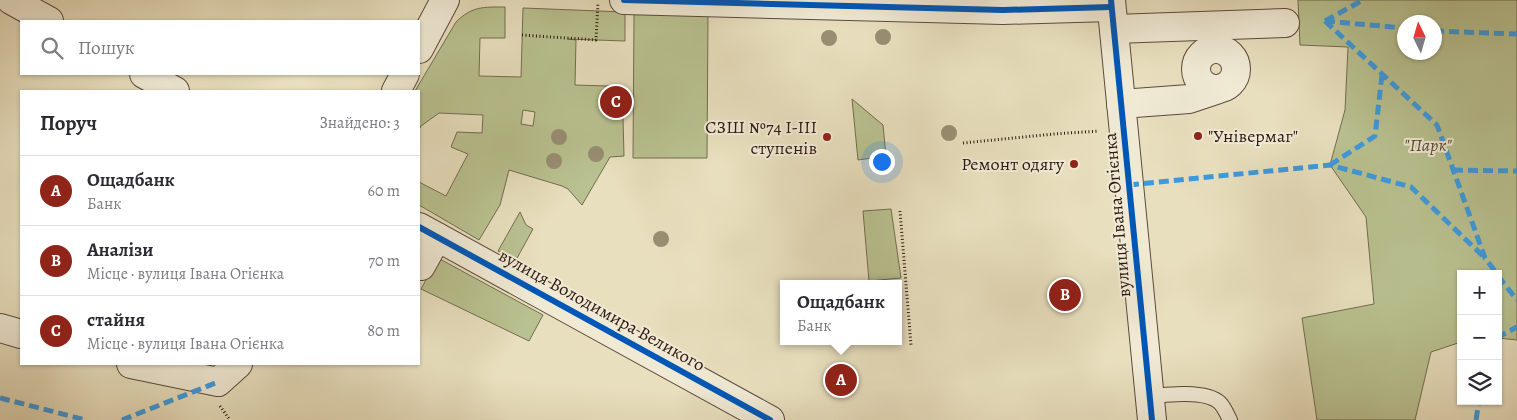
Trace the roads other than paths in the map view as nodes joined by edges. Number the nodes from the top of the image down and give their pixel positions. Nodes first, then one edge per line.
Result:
1 (11, 0) edge
2 (446, 0) edge
3 (624, 0) edge
4 (1112, 12) edge
5 (47, 20) edge
6 (1285, 23) dead end
7 (420, 47) edge
8 (146, 75) edge
9 (404, 75) edge
10 (174, 90) edge
11 (397, 90) edge
12 (1216, 90) dead end
13 (1121, 104) junction
14 (428, 232) edge
15 (421, 266) dead end
16 (0, 328) edge
17 (20, 334) edge
18 (136, 365) edge
19 (237, 365) edge
20 (1150, 409) edge
21 (770, 420) edge
22 (1230, 420) edge

1 - 5 street
2 - 7 street
3 - 4 street
4 - 6 street
4 - 13 street, вулиця Івана Огієнка
8 - 10 street
9 - 11 street
12 - 13 street
13 - 20 street, вулиця Івана Огієнка
14 - 15 street
14 - 21 street, вулиця Володимира Великого
16 - 17 street
18 - 19 street
20 - 22 lane

